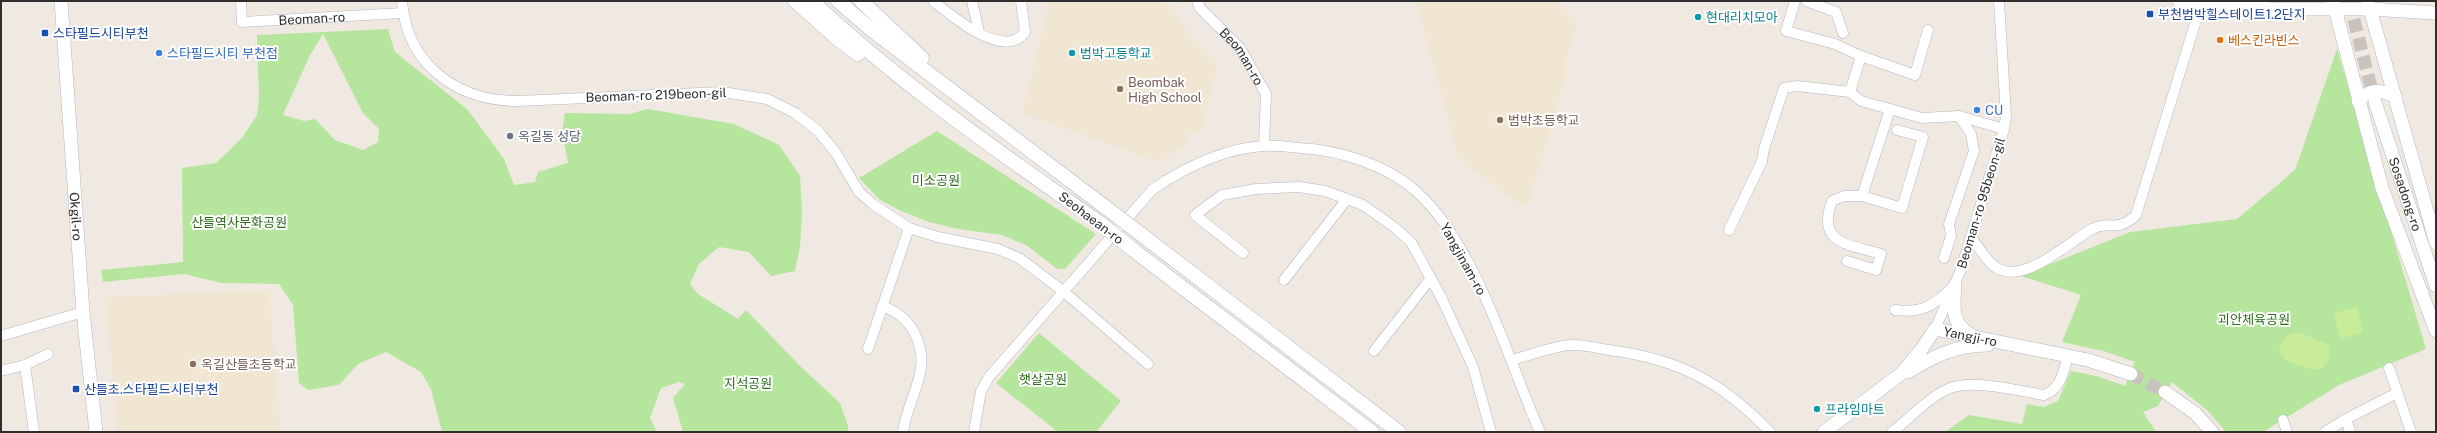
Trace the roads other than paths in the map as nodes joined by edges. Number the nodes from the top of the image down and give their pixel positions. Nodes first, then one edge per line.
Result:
1 (61, 1) edge
2 (241, 1) edge
3 (402, 1) edge
4 (795, 1) edge
5 (812, 1) edge
6 (838, 1) edge
7 (861, 1) edge
8 (933, 1) edge
9 (972, 1) edge
10 (1021, 1) edge
11 (1197, 1) edge
12 (1795, 1) edge
13 (1806, 1) edge
14 (1999, 1) edge
15 (2179, 1) edge
16 (2202, 2) edge
17 (2334, 5) edge
18 (2369, 5) edge
19 (402, 13) junction
20 (2436, 13) edge
21 (1928, 30) dead end
22 (979, 32) junction
23 (1843, 34) dead end
24 (1861, 56) junction
25 (1850, 92) junction
26 (2395, 96) junction
27 (2358, 101) junction
28 (2375, 102) tunnel mouth
29 (972, 104) junction
30 (1890, 109) junction
31 (1959, 116) junction
32 (957, 122) junction
33 (2004, 129) junction
34 (1897, 130) dead end
35 (1264, 146) junction
36 (1862, 196) junction
37 (1347, 199) junction
38 (909, 228) junction
39 (1729, 230) dead end
40 (1971, 237) junction
41 (2436, 243) edge
42 (1243, 253) dead end
43 (1944, 258) dead end
44 (1847, 261) dead end
45 (1431, 278) junction
46 (1284, 280) dead end
47 (1955, 285) junction
48 (2436, 286) edge
49 (1063, 291) junction
50 (882, 306) junction
51 (1894, 310) dead end
52 (83, 312) junction
53 (1935, 329) junction
54 (2436, 331) edge
55 (1, 336) edge
56 (1975, 337) junction
57 (2012, 345) junction
58 (868, 350) dead end
59 (1374, 351) dead end
60 (48, 354) dead end
61 (2068, 356) junction
62 (1511, 360) junction
63 (1148, 364) dead end
64 (25, 365) junction
65 (2389, 368) dead end
66 (1, 371) edge
67 (2131, 374) tunnel mouth
68 (1879, 390) junction
69 (2165, 392) tunnel mouth
70 (2397, 393) junction
71 (2346, 419) junction
72 (2283, 420) dead end
73 (34, 432) edge
74 (96, 432) edge
75 (903, 432) edge
76 (974, 432) edge
77 (1372, 432) edge
78 (1399, 432) edge
79 (1491, 432) edge
80 (1540, 432) edge
81 (1770, 432) edge
82 (1824, 432) edge
83 (1892, 432) edge
84 (2212, 432) edge
85 (2287, 432) edge
86 (2325, 432) edge
87 (2350, 432) edge
88 (2411, 432) edge

1 - 52 street, Okgil-ro
2 - 19 street, Beoman-ro
3 - 19 street, Beoman-ro 219beon-gil
4 - 32 main road
5 - 32 main road, Seohaean-ro
6 - 29 main road, Seohaean-ro
7 - 29 main road
8 - 22 street
9 - 22 street
10 - 22 street
11 - 35 street, Beoman-ro
12 - 24 street
13 - 23 street
14 - 33 street, Beoman-ro 95beon-gil
15 - 16 street
16 - 17 street
16 - 40 street
17 - 18 street
17 - 27 street
18 - 20 street
18 - 26 street
19 - 38 street, Beoman-ro 219beon-gil
21 - 24 street
24 - 25 street
25 - 30 street
25 - 39 street
26 - 27 street
26 - 41 street
27 - 54 street
28 - 48 street, Sosadong-ro
29 - 78 main road, Seohaean-ro, bridge
30 - 31 street
30 - 36 street
31 - 33 street
31 - 43 street
32 - 77 main road, Seohaean-ro, bridge
33 - 40 street, Beoman-ro 95beon-gil
34 - 36 street
35 - 49 street, Yangjinam-ro
35 - 62 street, Yangjinam-ro
36 - 44 street
37 - 42 street
37 - 45 street
37 - 46 street
38 - 49 street, Beoman-ro 219beon-gil
38 - 50 street
40 - 47 street, Beoman-ro 95beon-gil
45 - 59 street
45 - 79 street
47 - 51 street, Beoman-ro 95beon-gil
47 - 53 street, Beoman-ro 95beon-gil
47 - 56 street
49 - 63 street, Beoman-ro 219beon-gil
49 - 76 street, Yangjinam-ro
50 - 58 street
50 - 75 street
52 - 55 street
52 - 74 street, Okgil-ro
53 - 56 street, Yangji-ro
53 - 68 street, Yangji-ro
56 - 57 street, Yangji-ro
57 - 61 street, Yangji-ro
57 - 68 street
60 - 64 street
61 - 67 street, Yangji-ro
61 - 83 street
62 - 80 street, Yangjinam-ro
62 - 81 street
64 - 66 street
64 - 73 street
65 - 70 street
68 - 82 street, Yangji-ro
69 - 84 street
70 - 71 street
70 - 88 street
71 - 86 street
71 - 87 street
72 - 85 street

